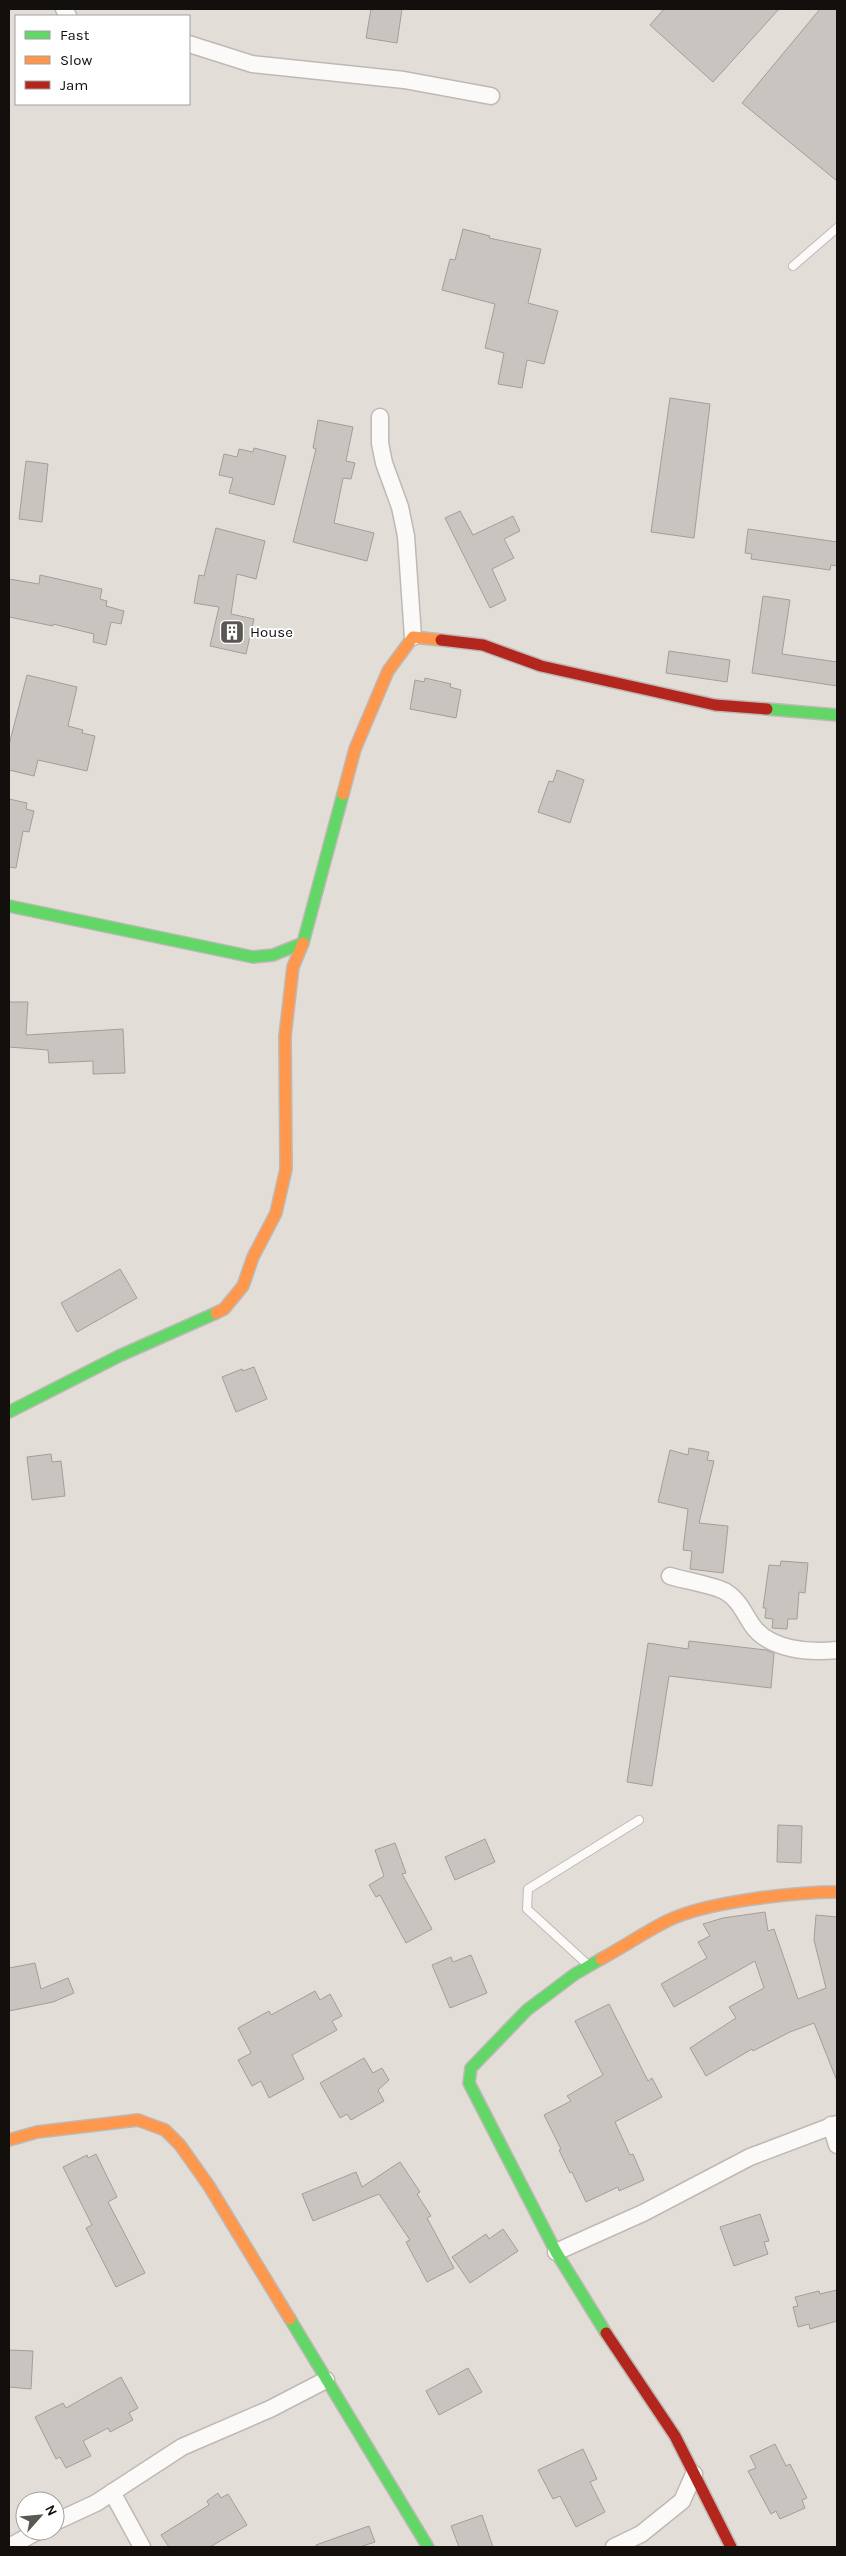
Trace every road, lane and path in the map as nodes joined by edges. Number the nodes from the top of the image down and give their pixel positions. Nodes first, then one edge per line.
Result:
1 (190, 44) edge
2 (491, 96) dead end
3 (837, 228) edge
4 (794, 266) dead end
5 (380, 417) dead end
6 (413, 637) junction
7 (837, 715) edge
8 (9, 906) edge
9 (303, 944) junction
10 (9, 1412) edge
11 (670, 1576) dead end
12 (837, 1650) edge
13 (639, 1820) dead end
14 (837, 1892) edge
15 (589, 1966) junction
16 (834, 2124) edge
17 (9, 2140) edge
18 (837, 2145) edge
19 (556, 2252) junction
20 (326, 2380) junction
21 (694, 2474) junction
22 (112, 2492) junction
23 (65, 2518) edge
24 (142, 2547) edge
25 (428, 2547) edge
26 (614, 2547) edge
27 (731, 2547) edge

1 - 2 street
3 - 4 lane
5 - 6 street
6 - 7 street
6 - 9 street
8 - 9 street
9 - 10 street
11 - 12 street
13 - 15 lane
14 - 15 street
15 - 19 street
16 - 18 street
16 - 19 street
17 - 20 street
19 - 21 street
20 - 22 street
20 - 25 street
21 - 26 street
21 - 27 street
22 - 23 street
22 - 24 street

